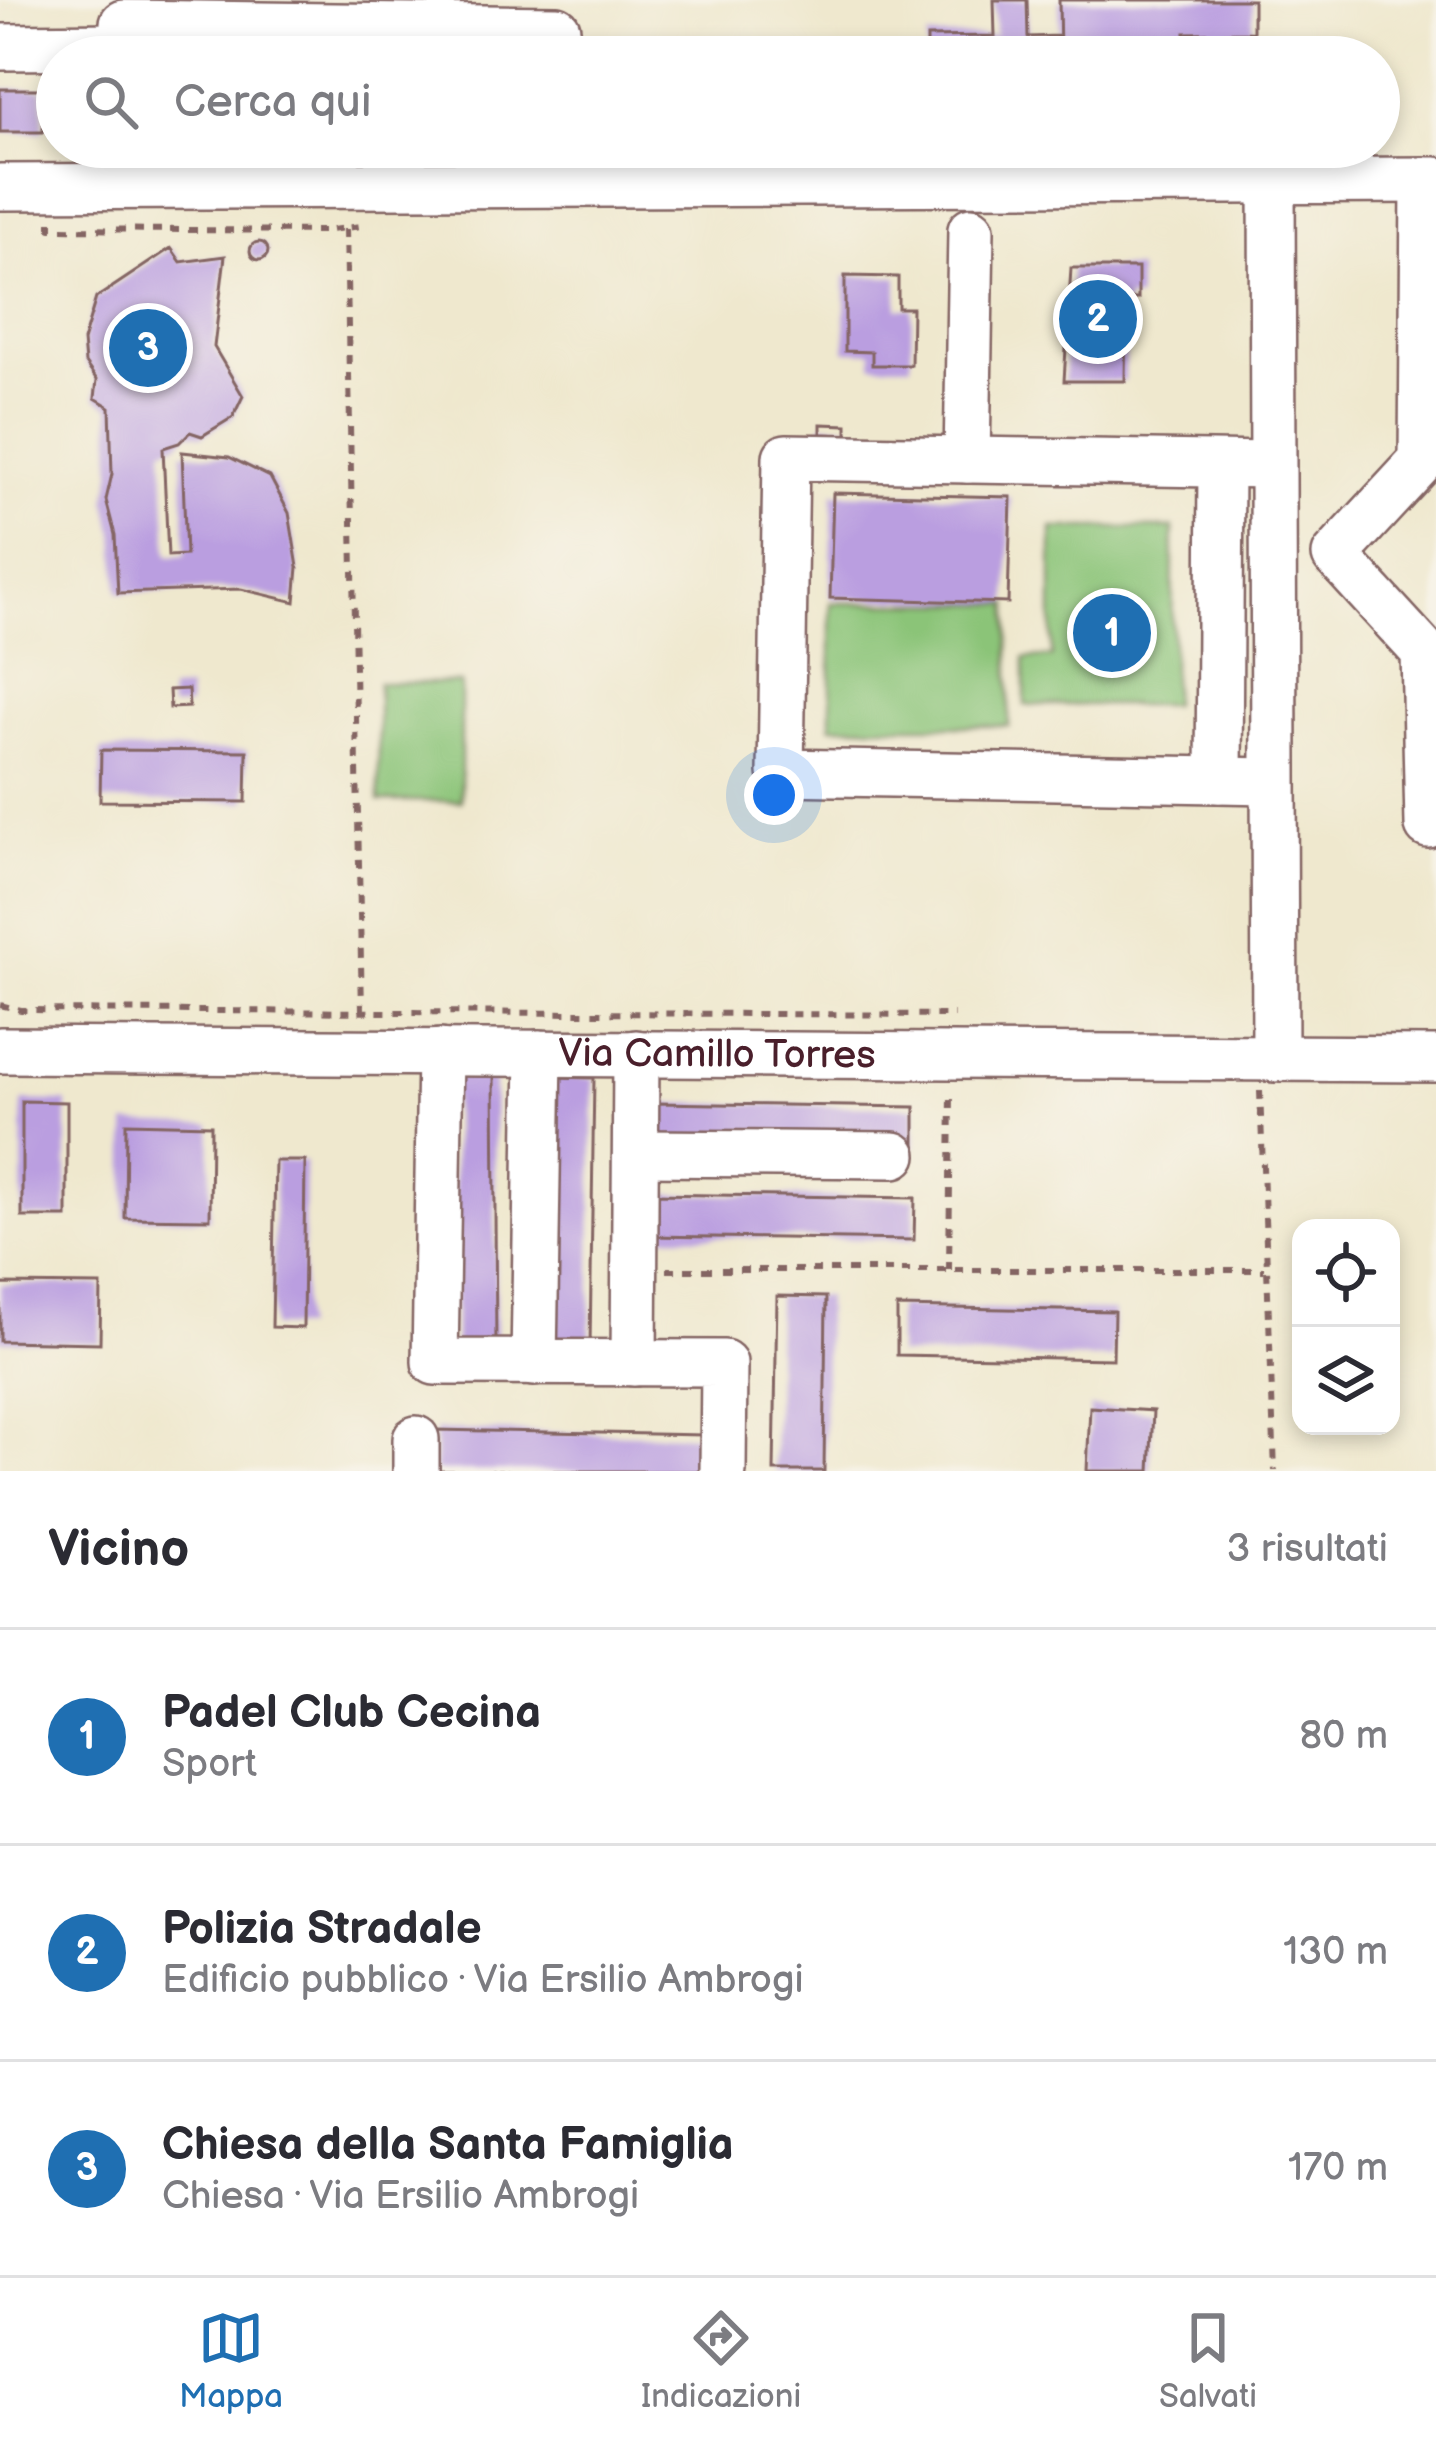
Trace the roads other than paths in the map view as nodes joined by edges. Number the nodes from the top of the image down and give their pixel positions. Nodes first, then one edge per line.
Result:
1 (557, 29) dead end
2 (122, 32) edge
3 (87, 36) edge
4 (36, 42) edge
5 (0, 46) edge
6 (113, 168) edge
7 (297, 168) edge
8 (1272, 179) junction
9 (1430, 180) edge
10 (0, 187) edge
11 (971, 230) dead end
12 (967, 460) junction
13 (1222, 465) junction
14 (1271, 465) junction
15 (1220, 780) junction
16 (1271, 781) junction
17 (1428, 825) dead end
18 (0, 1050) edge
19 (440, 1052) junction
20 (539, 1053) junction
21 (636, 1053) junction
22 (1267, 1059) junction
23 (1436, 1059) edge
24 (638, 1153) junction
25 (894, 1155) dead end
26 (534, 1363) junction
27 (634, 1363) junction
28 (723, 1471) edge

1 - 2 street
2 - 3 street
4 - 5 street
6 - 10 street
7 - 8 street
8 - 9 street
8 - 14 street
9 - 17 street
11 - 12 street
12 - 13 street
12 - 15 street
13 - 14 street
13 - 15 street
14 - 16 street
15 - 16 street
16 - 22 street
18 - 19 street, Via Camillo Torres
19 - 20 street, Via Camillo Torres
19 - 26 street
20 - 21 street, Via Camillo Torres
20 - 26 street
21 - 22 street, Via Camillo Torres
21 - 24 street
22 - 23 street, Via Camillo Torres
24 - 25 street
24 - 27 street
26 - 27 street
27 - 28 street

